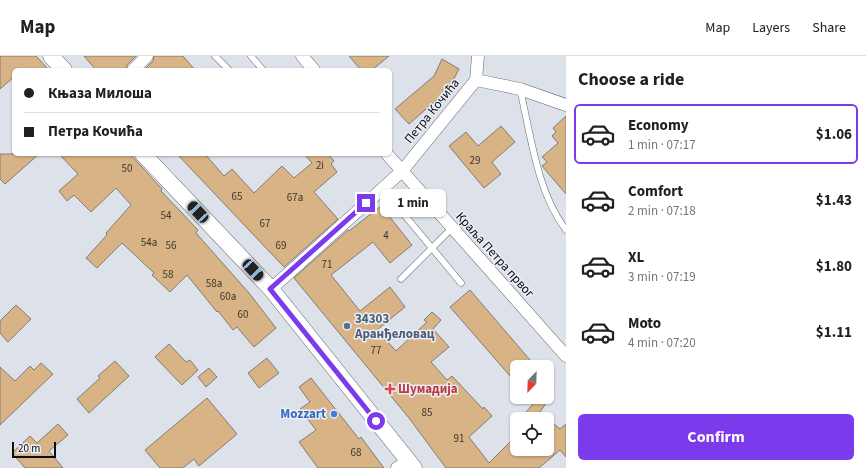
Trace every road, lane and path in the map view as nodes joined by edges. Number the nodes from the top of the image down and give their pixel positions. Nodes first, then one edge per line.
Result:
1 (51, 56) edge
2 (147, 56) edge
3 (215, 56) edge
4 (251, 56) edge
5 (302, 56) edge
6 (478, 56) edge
7 (62, 68) edge
8 (135, 68) edge
9 (227, 68) edge
10 (261, 68) edge
11 (312, 68) edge
12 (476, 80) junction
13 (520, 90) junction
14 (566, 105) edge
15 (145, 156) edge
16 (389, 156) edge
17 (402, 171) junction
18 (397, 206) dead end
19 (452, 228) junction
20 (566, 230) edge
21 (432, 248) junction
22 (401, 279) dead end
23 (461, 283) dead end
24 (270, 289) junction
25 (566, 356) edge
26 (406, 466) edge

1 - 7 street
2 - 8 street
3 - 9 lane
4 - 10 lane
5 - 11 street
6 - 12 street
12 - 13 street, Петра Кочића
12 - 17 street, Петра Кочића
13 - 14 street, Петра Кочића
13 - 20 lane
15 - 24 street
16 - 17 street, Краља Петра првог
17 - 19 street, Краља Петра првог
17 - 24 street, Петра Кочића
18 - 21 lane
19 - 21 lane
19 - 25 street, Краља Петра првог
21 - 22 lane
21 - 23 lane
24 - 26 street

